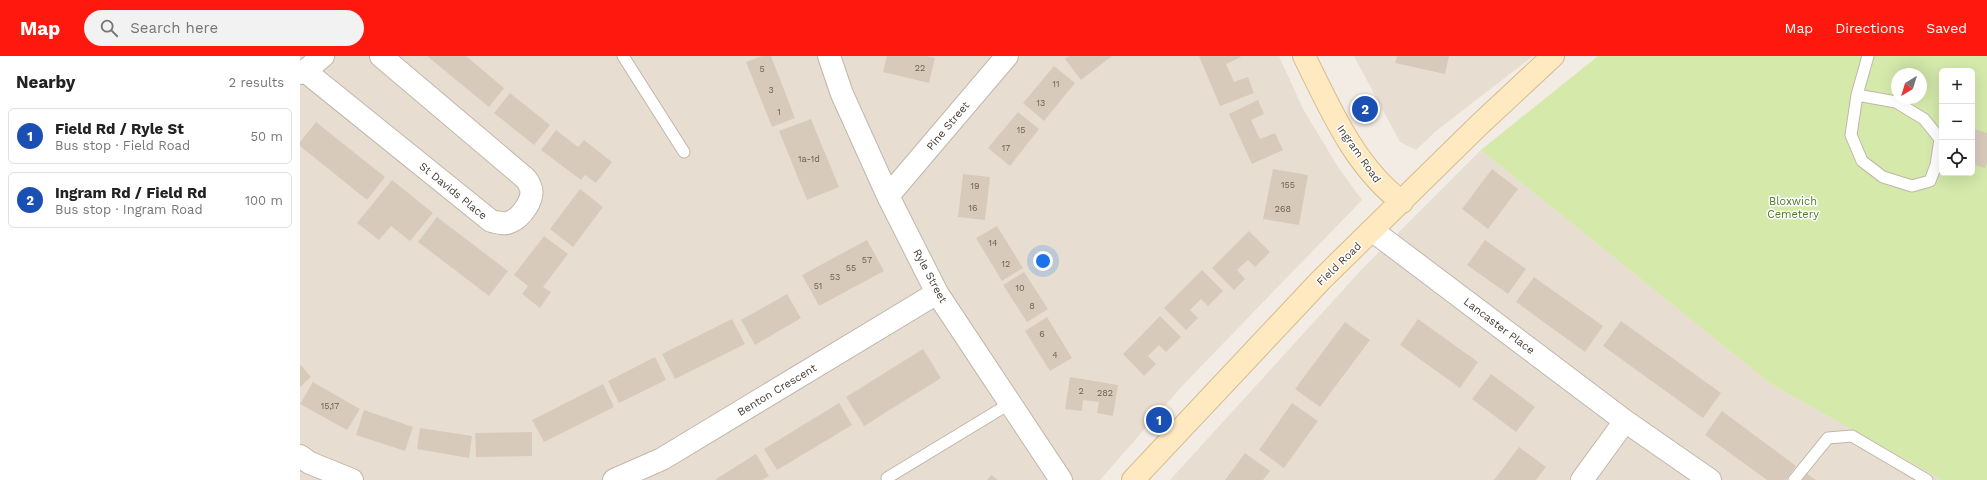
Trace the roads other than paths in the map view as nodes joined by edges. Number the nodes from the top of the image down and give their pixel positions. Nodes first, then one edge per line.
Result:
1 (323, 56) edge
2 (381, 56) edge
3 (623, 56) edge
4 (829, 56) edge
5 (1007, 56) edge
6 (1304, 56) edge
7 (1553, 56) edge
8 (1868, 56) edge
9 (303, 72) edge
10 (1857, 95) junction
11 (684, 152) dead end
12 (888, 196) junction
13 (1402, 202) junction
14 (1373, 231) junction
15 (937, 293) junction
16 (1009, 404) junction
17 (1625, 421) junction
18 (300, 456) edge
19 (887, 478) dead end
20 (352, 480) edge
21 (614, 480) edge
22 (1061, 480) edge
23 (1133, 480) edge
24 (1582, 480) edge
25 (1710, 480) edge
26 (1794, 480) edge
27 (1927, 480) edge

1 - 9 street
2 - 9 street, St Davids Place
3 - 11 lane
4 - 12 street, Ryle Street
5 - 12 street, Pine Street
6 - 13 street, Ingram Road
7 - 13 street, Field Road
8 - 10 lane
10 - 10 lane
12 - 15 street, Ryle Street
13 - 14 street, Field Road
14 - 17 street, Lancaster Place
14 - 23 street, Field Road
15 - 16 street, Ryle Street
15 - 21 street, Benton Crescent
16 - 19 lane
16 - 22 street, Ryle Street
17 - 24 street
17 - 25 street, Lancaster Place
18 - 20 street
26 - 27 lane

